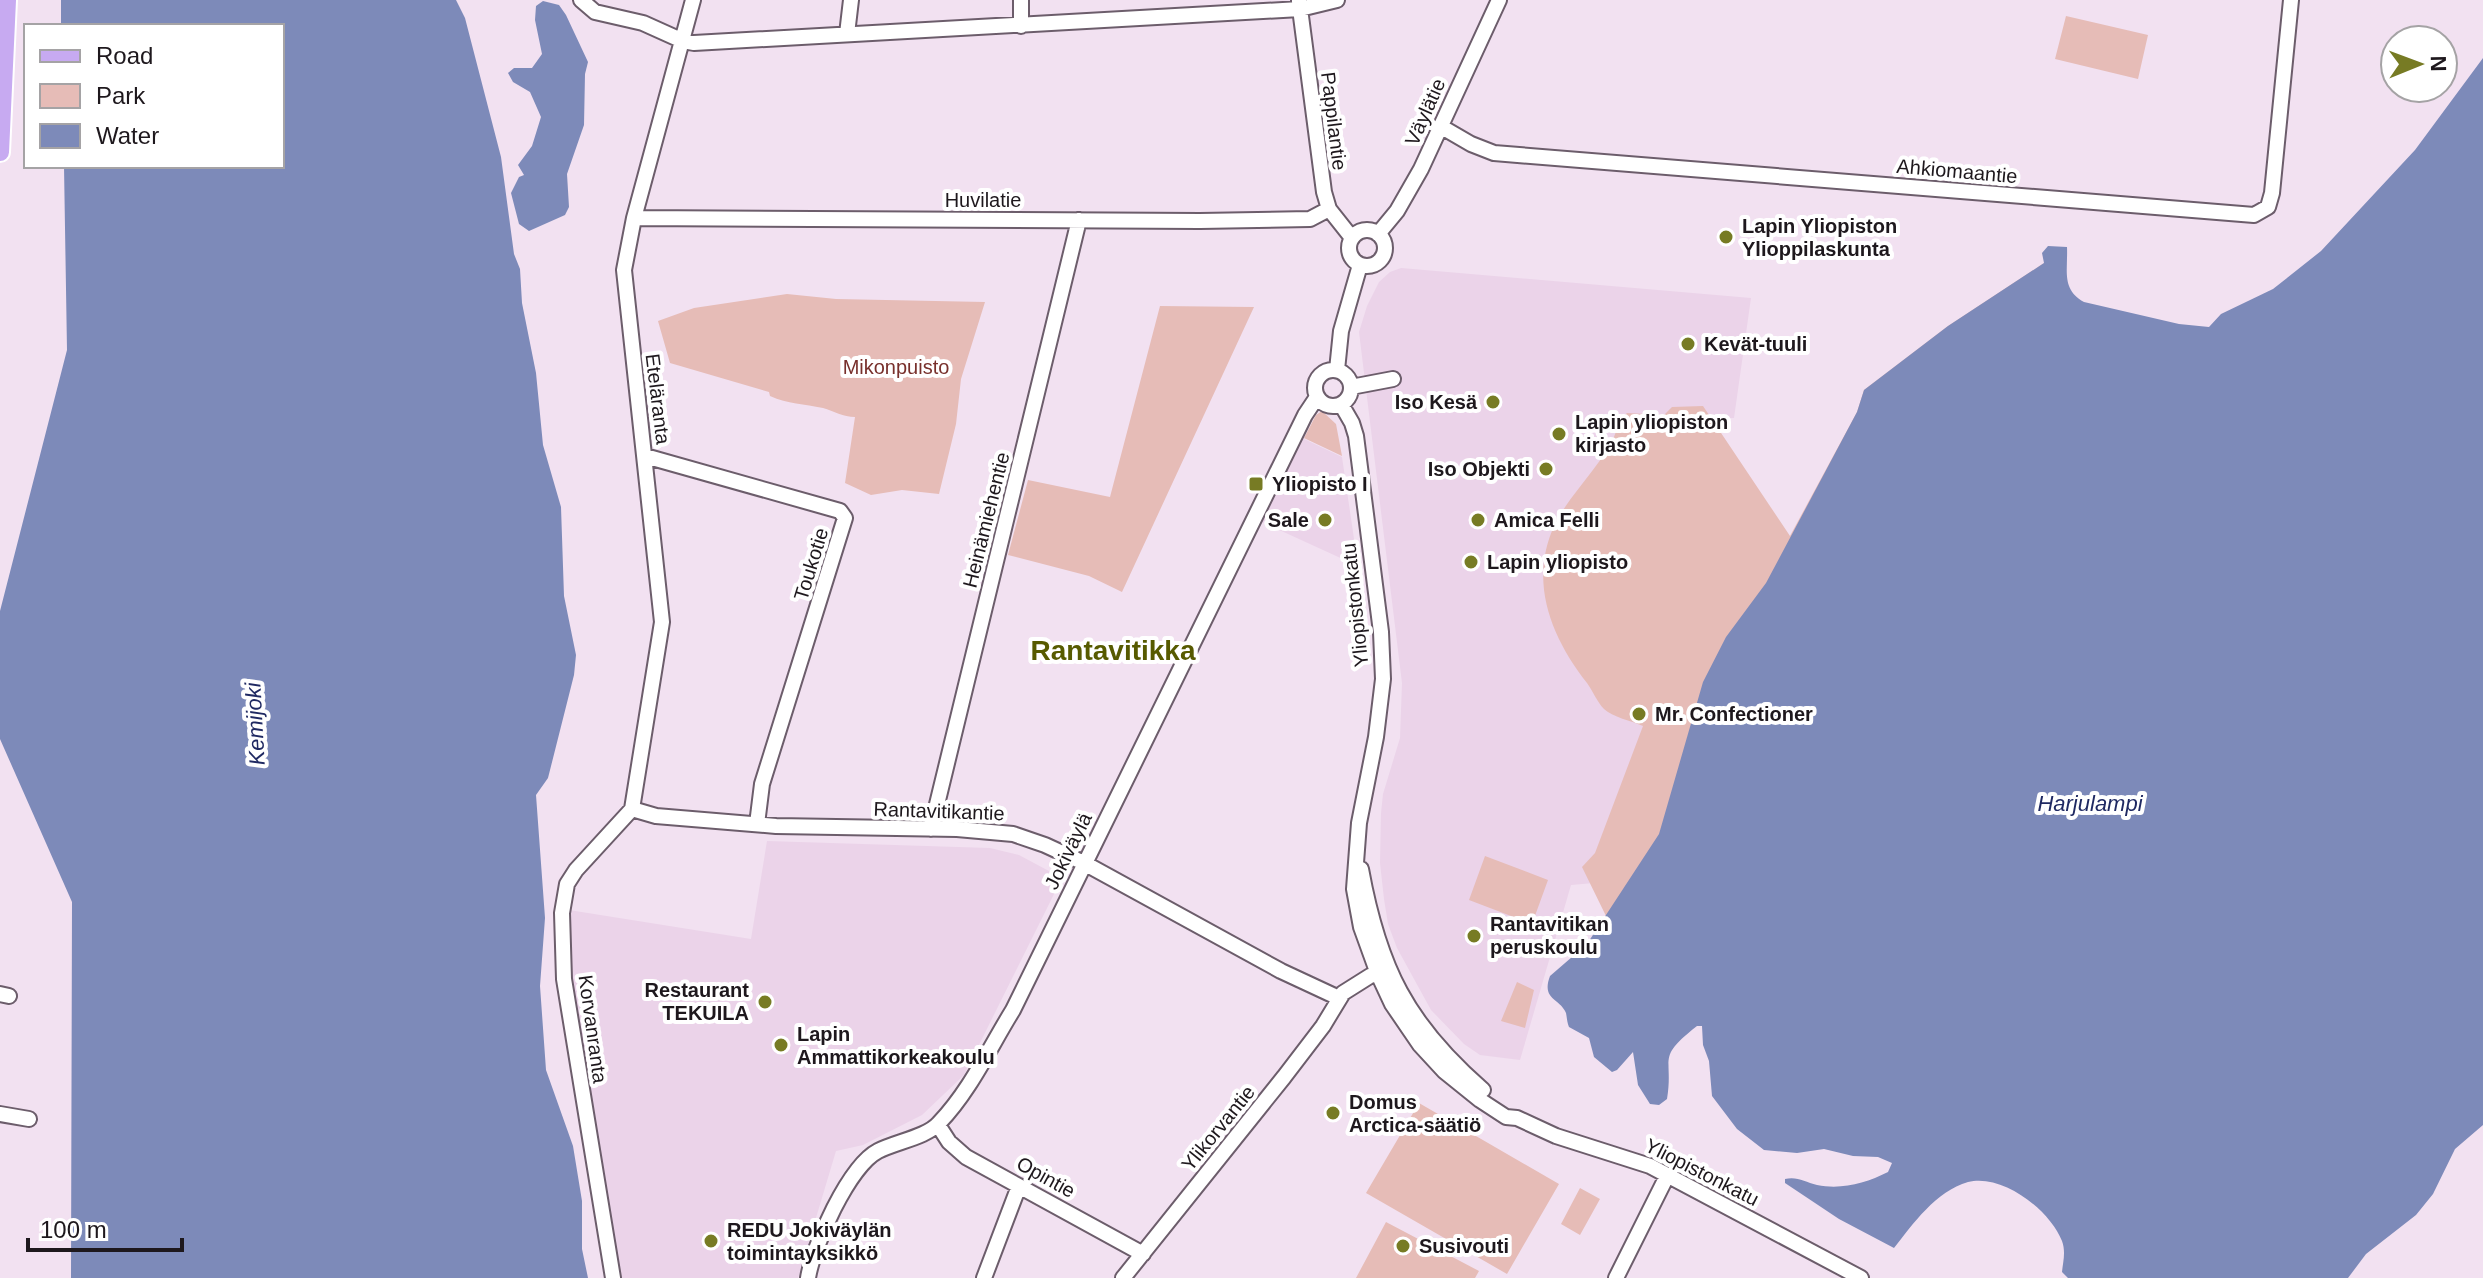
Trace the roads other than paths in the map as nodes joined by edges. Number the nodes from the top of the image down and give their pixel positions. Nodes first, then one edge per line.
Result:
1 (7, 0) edge
2 (581, 0) edge
3 (693, 0) edge
4 (851, 0) edge
5 (1021, 0) edge
6 (1337, 0) edge
7 (1499, 0) edge
8 (2291, 0) edge
9 (1299, 4) edge
10 (1201, 7) edge
11 (1021, 26) junction
12 (847, 34) junction
13 (683, 41) junction
14 (1440, 126) junction
15 (0, 152) edge
16 (1329, 209) junction
17 (634, 218) junction
18 (1079, 220) junction
19 (1378, 234) junction
20 (1352, 238) junction
21 (1360, 265) junction
22 (1337, 370) junction
23 (1393, 379) dead end
24 (1351, 387) junction
25 (1317, 397) junction
26 (1341, 404) junction
27 (645, 456) junction
28 (632, 809) junction
29 (757, 824) junction
30 (931, 829) junction
31 (1084, 863) junction
32 (1383, 972) junction
33 (1339, 998) junction
34 (0, 1114) edge
35 (29, 1119) dead end
36 (938, 1125) junction
37 (1667, 1176) junction
38 (1019, 1186) junction
39 (1143, 1254) junction
40 (613, 1278) edge
41 (808, 1278) edge
42 (984, 1278) edge
43 (1123, 1278) edge
44 (1616, 1278) edge
45 (1861, 1278) edge

1 - 15 main road
2 - 13 street
3 - 13 street, Eteläranta
4 - 12 street
5 - 11 street
6 - 9 street
7 - 14 street, Väylätie
8 - 14 street, Ahkiomaantie
9 - 10 street
9 - 16 street, Pappilantie
10 - 11 street
11 - 12 street
12 - 13 street
13 - 17 street, Eteläranta
14 - 19 street, Väylätie
16 - 18 street, Huvilatie
16 - 20 street, Pappilantie
17 - 18 street, Huvilatie
17 - 27 street, Eteläranta
18 - 30 street, Heinämiehentie
19 - 20 street
19 - 21 street
20 - 21 street
21 - 22 street
22 - 24 street
22 - 25 street
23 - 24 street
24 - 26 street
25 - 26 street
25 - 31 street, Jokiväylä
26 - 32 street, Yliopistonkatu
27 - 28 street, Eteläranta
27 - 29 street, Toukotie
28 - 29 street, Rantavitikantie
28 - 40 street, Korvanranta
29 - 30 street, Rantavitikantie
30 - 31 street, Rantavitikantie
31 - 33 street, Rantavitikantie
31 - 36 street, Jokiväylä
32 - 33 street
32 - 37 street, Yliopistonkatu
33 - 39 street, Ylikorvantie
34 - 35 street
36 - 38 street, Opintie
36 - 41 street, Jokiväylä
37 - 44 street
37 - 45 street, Yliopistonkatu
38 - 39 street, Opintie
38 - 42 street
39 - 43 street, Ylikorvantie

